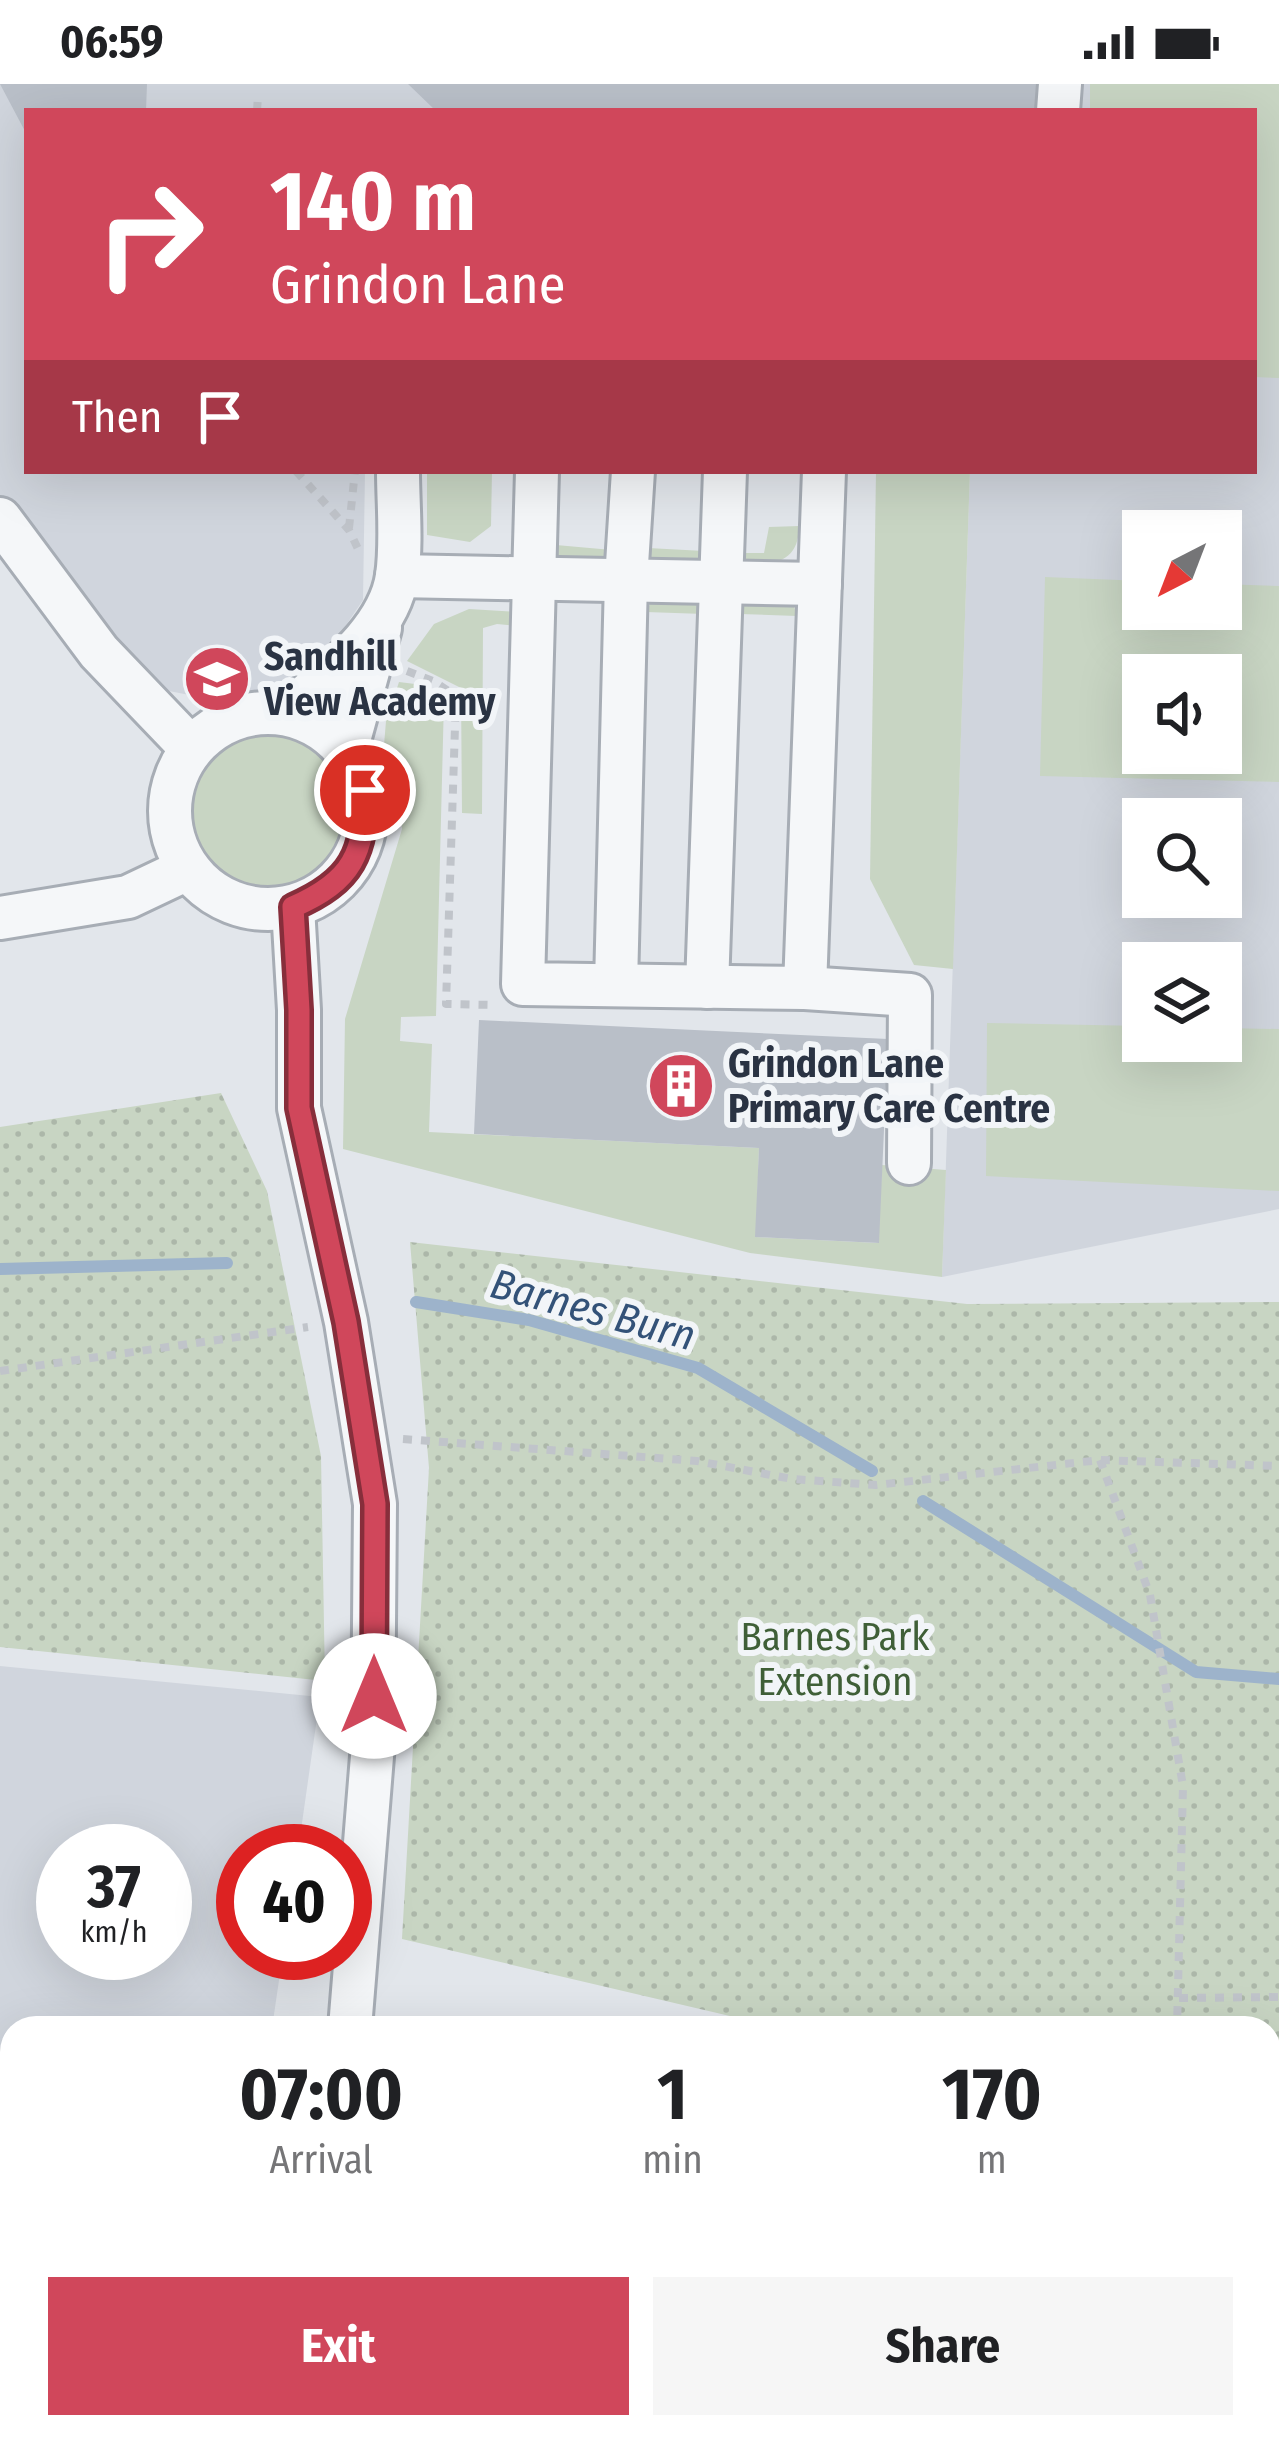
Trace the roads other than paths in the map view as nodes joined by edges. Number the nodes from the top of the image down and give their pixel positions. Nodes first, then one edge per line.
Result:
1 (398, 474) edge
2 (537, 474) edge
3 (633, 474) edge
4 (725, 474) edge
5 (824, 474) edge
6 (0, 519) edge
7 (383, 580) junction
8 (534, 580) junction
9 (626, 580) junction
10 (720, 583) junction
11 (820, 584) junction
12 (286, 713) junction
13 (191, 748) junction
14 (346, 751) junction
15 (187, 868) junction
16 (293, 907) junction
17 (0, 918) edge
18 (616, 985) junction
19 (707, 987) junction
20 (805, 988) junction
21 (909, 1162) dead end
22 (351, 2016) edge

1 - 7 street
2 - 8 street
3 - 9 street
4 - 10 street
5 - 11 street
6 - 13 street
7 - 8 street
7 - 12 street
7 - 14 street
8 - 9 street
8 - 18 street
9 - 10 street
9 - 18 street
10 - 11 street
10 - 19 street
11 - 20 street
12 - 13 street
12 - 14 street
13 - 15 street
14 - 16 street
15 - 16 street
15 - 17 street
16 - 22 street
18 - 19 street
19 - 20 street
20 - 21 street

